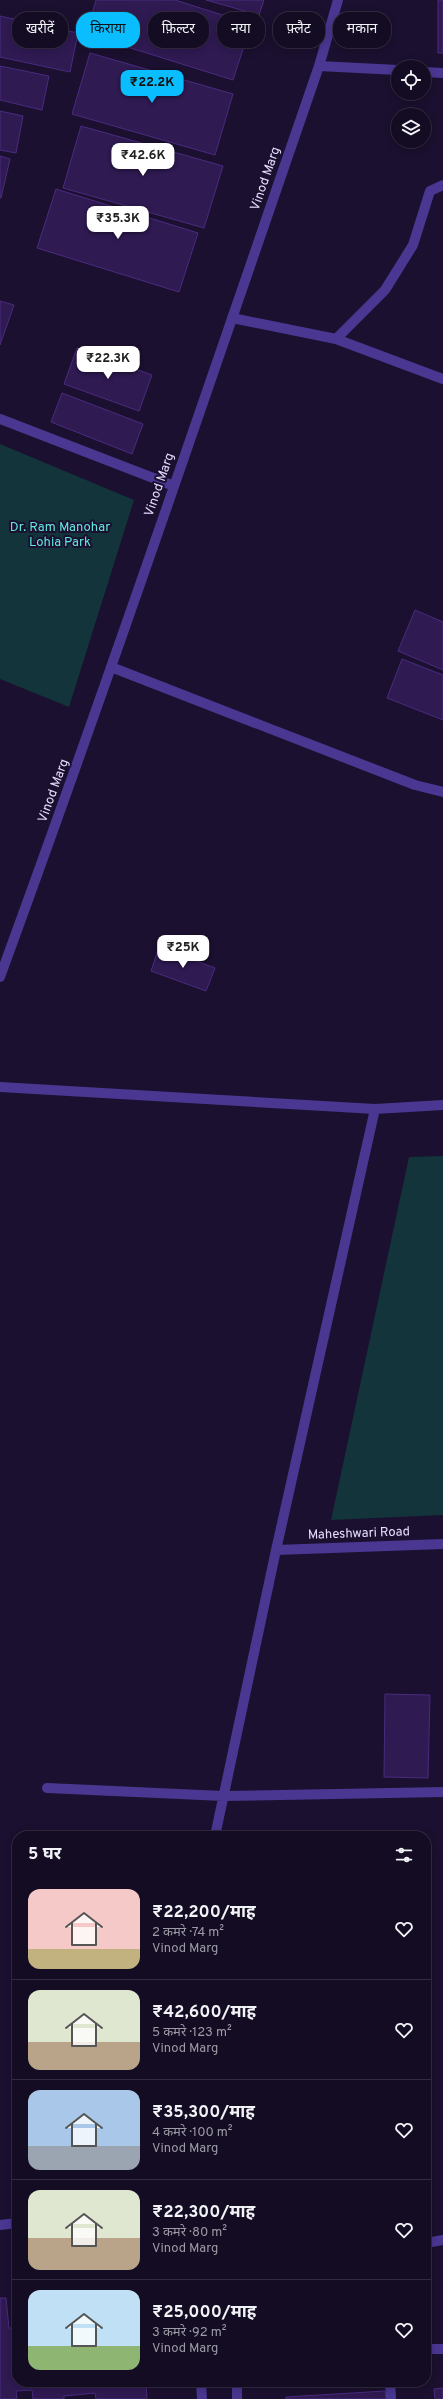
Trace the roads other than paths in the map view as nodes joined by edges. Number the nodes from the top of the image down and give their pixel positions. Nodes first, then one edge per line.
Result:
1 (338, 0) edge
2 (320, 66) junction
3 (391, 70) edge
4 (431, 72) edge
5 (443, 73) edge
6 (443, 185) edge
7 (232, 318) junction
8 (336, 339) junction
9 (443, 379) edge
10 (0, 419) edge
11 (174, 486) junction
12 (111, 667) junction
13 (443, 792) edge
14 (0, 977) edge
15 (0, 1087) edge
16 (443, 1105) edge
17 (375, 1109) junction
18 (443, 1544) edge
19 (276, 1550) junction
20 (47, 1788) dead end
21 (443, 1792) edge
22 (223, 1796) junction
23 (216, 1831) edge
24 (12, 2224) edge
25 (0, 2225) edge
26 (443, 2240) edge
27 (431, 2242) edge
28 (443, 2348) edge
29 (431, 2349) edge
30 (201, 2387) edge
31 (236, 2387) edge
32 (390, 2387) edge
33 (202, 2399) edge
34 (237, 2399) edge
35 (390, 2399) edge

1 - 2 street, Vinod Marg
2 - 3 street
2 - 7 street, Vinod Marg
4 - 5 street
6 - 8 street
7 - 8 street
7 - 11 street, Vinod Marg
8 - 9 street
10 - 11 street
11 - 12 street, Vinod Marg
12 - 13 street
12 - 14 street, Vinod Marg
15 - 17 street
16 - 17 street
17 - 19 street
18 - 19 street, Maheshwari Road
19 - 22 street
20 - 22 street
21 - 22 street
22 - 23 street
24 - 25 street
26 - 27 street
28 - 29 street
30 - 33 street
31 - 34 street
32 - 35 street

